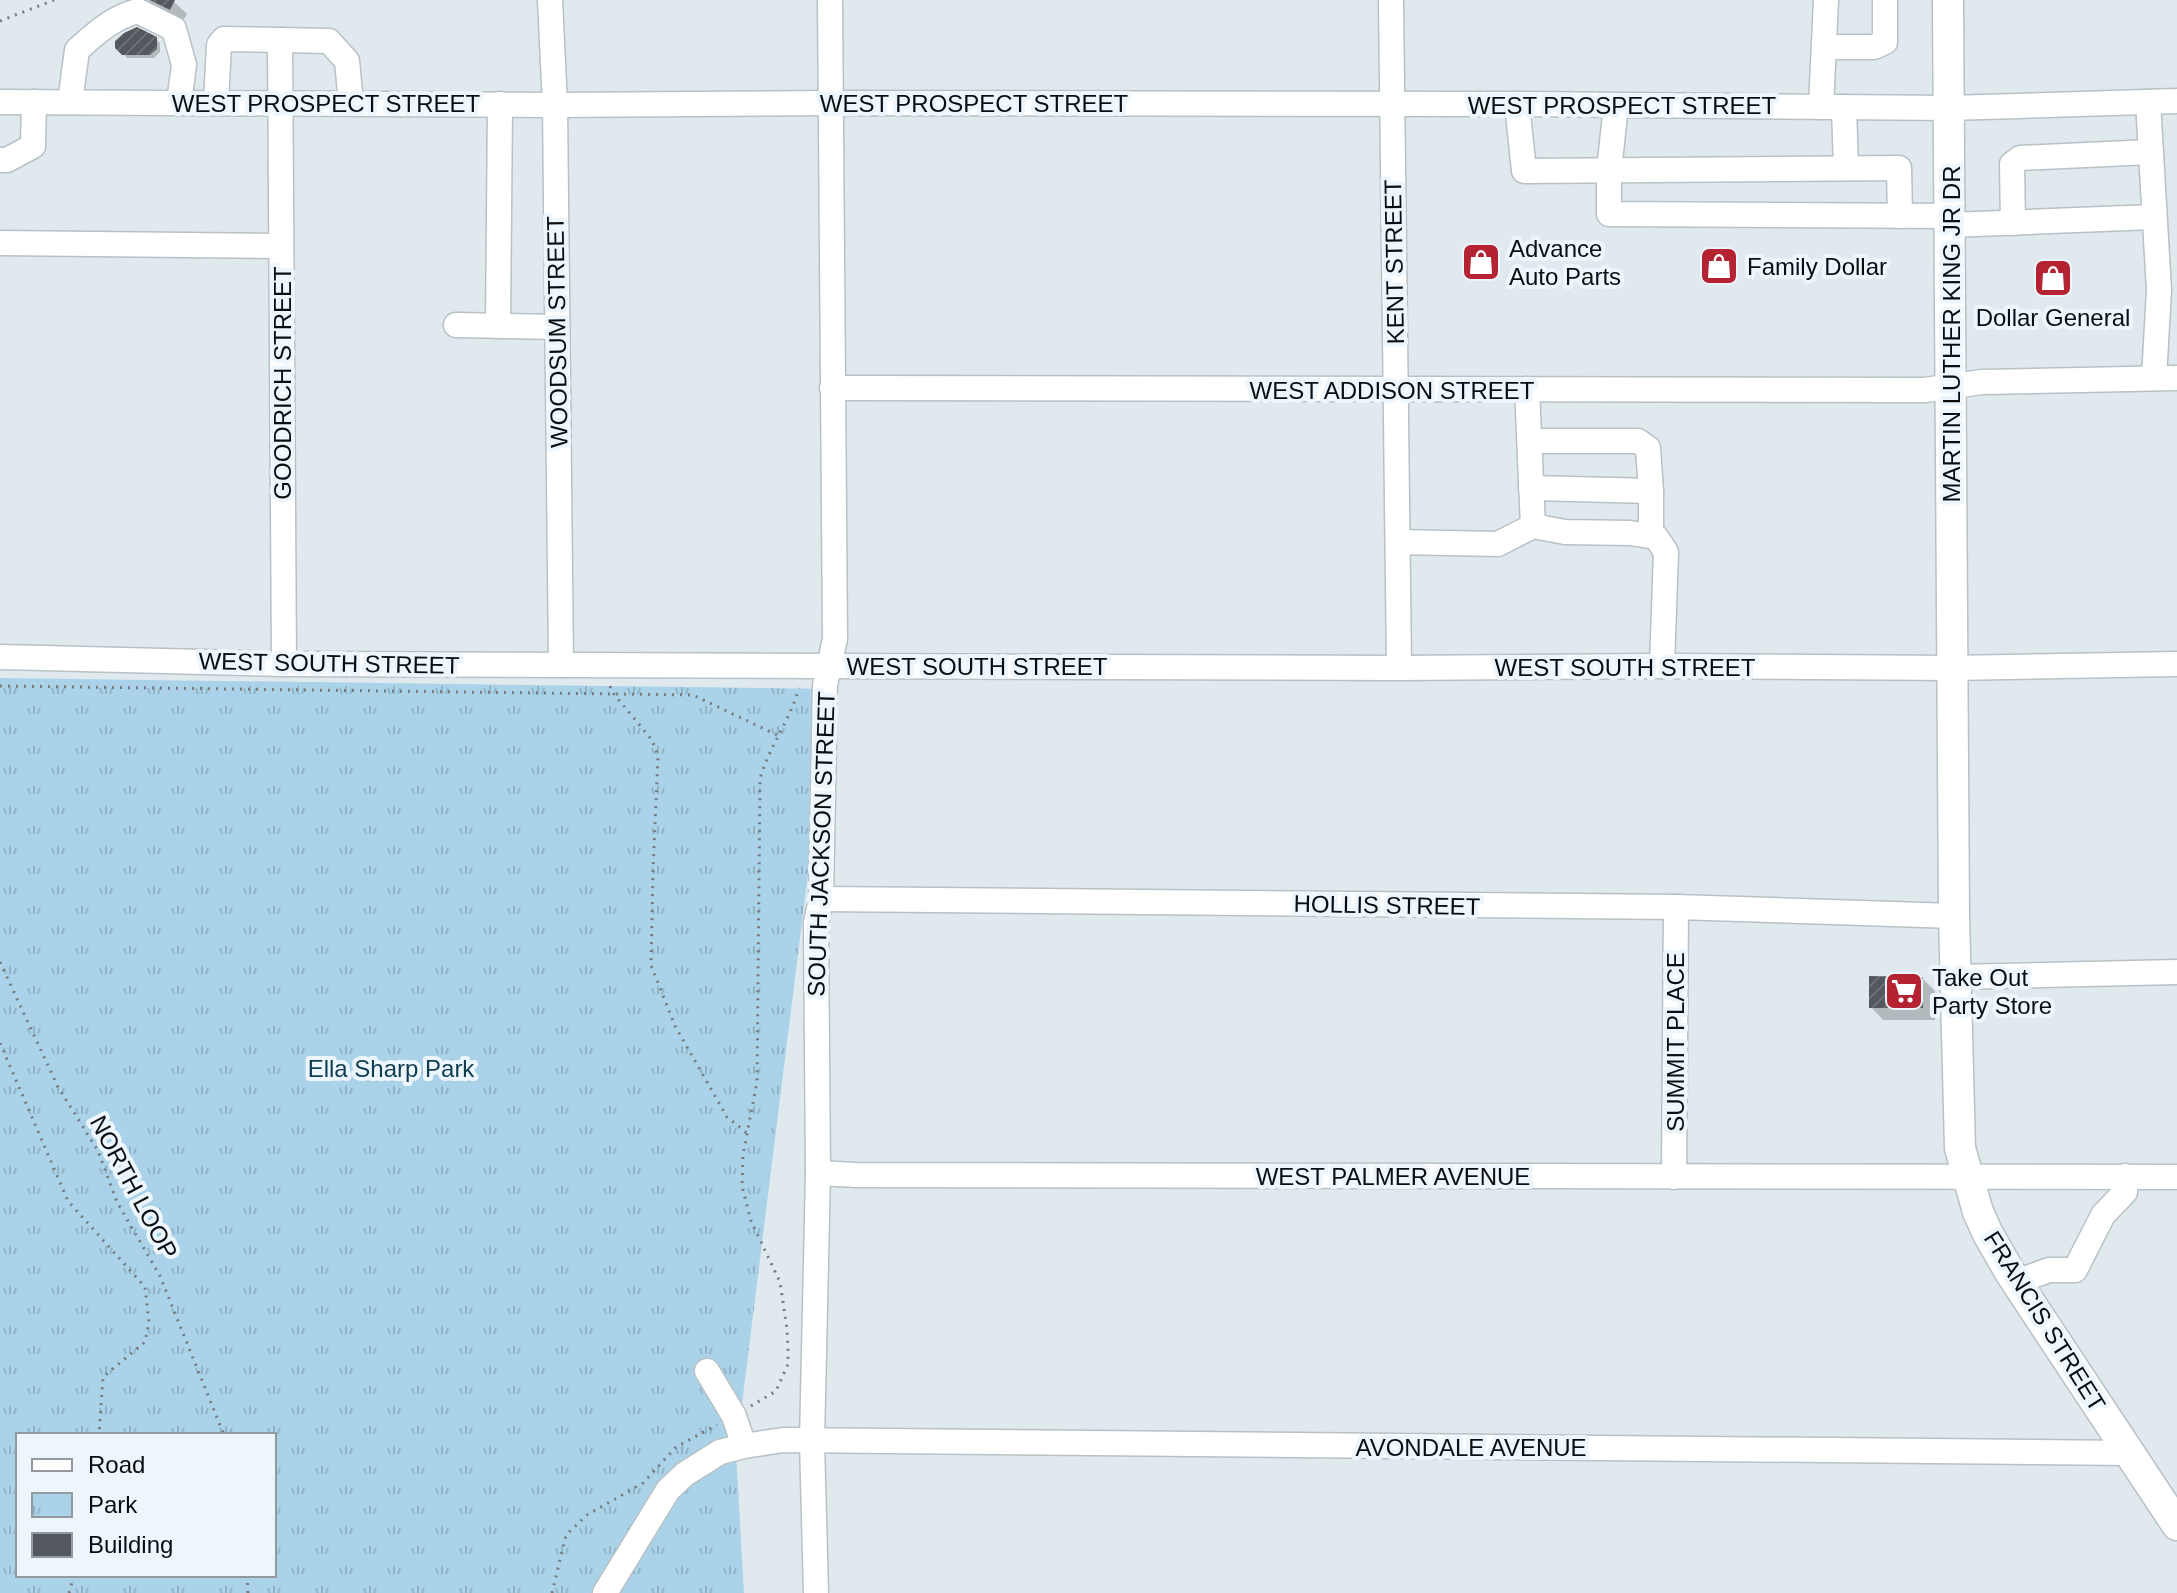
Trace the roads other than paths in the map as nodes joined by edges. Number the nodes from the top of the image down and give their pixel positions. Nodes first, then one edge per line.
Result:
1 (550, 0) edge
2 (830, 0) edge
3 (1391, 0) edge
4 (1826, 0) edge
5 (1885, 0) edge
6 (1948, 0) edge
7 (280, 40) junction
8 (1824, 47) junction
9 (2177, 101) edge
10 (0, 102) edge
11 (34, 102) junction
12 (70, 102) junction
13 (179, 102) junction
14 (216, 102) junction
15 (280, 102) junction
16 (2148, 102) junction
17 (351, 103) junction
18 (831, 103) junction
19 (500, 104) junction
20 (1517, 104) junction
21 (555, 105) junction
22 (1392, 105) junction
23 (1616, 106) junction
24 (1833, 107) junction
25 (1949, 108) junction
26 (2150, 152) junction
27 (0, 160) edge
28 (1846, 168) junction
29 (1609, 170) junction
30 (1900, 216) junction
31 (2153, 217) junction
32 (1950, 221) junction
33 (2013, 223) junction
34 (0, 243) edge
35 (281, 246) junction
36 (456, 325) dead end
37 (498, 326) junction
38 (557, 327) junction
39 (2166, 378) edge
40 (1952, 387) junction
41 (832, 388) junction
42 (1527, 389) junction
43 (1396, 391) junction
44 (1530, 441) junction
45 (1531, 488) junction
46 (1651, 491) junction
47 (1533, 526) junction
48 (1651, 536) junction
49 (1398, 542) junction
50 (0, 657) edge
51 (284, 664) junction
52 (2177, 664) edge
53 (561, 665) junction
54 (829, 665) junction
55 (1662, 666) junction
56 (1399, 668) junction
57 (1953, 668) junction
58 (821, 899) junction
59 (1676, 907) junction
60 (1954, 916) junction
61 (2177, 972) edge
62 (1955, 977) junction
63 (818, 1173) junction
64 (1969, 1176) junction
65 (2125, 1176) junction
66 (1674, 1177) junction
67 (2177, 1177) edge
68 (2016, 1282) junction
69 (707, 1371) dead end
70 (812, 1441) junction
71 (744, 1446) junction
72 (2129, 1453) junction
73 (2177, 1525) edge
74 (605, 1593) edge
75 (816, 1593) edge

1 - 21 street, WOODSUM STREET
2 - 18 street, SOUTH JACKSON STREET
3 - 22 street, KENT STREET
4 - 8 street
5 - 8 street
6 - 25 main road, MARTIN LUTHER KING JR DR
7 - 14 street
7 - 15 street, GOODRICH STREET
7 - 17 street
8 - 24 street
9 - 16 street, WEST PROSPECT STREET
10 - 11 street, WEST PROSPECT STREET
11 - 12 street, WEST PROSPECT STREET
11 - 27 street
12 - 13 street, WEST PROSPECT STREET
12 - 13 street
13 - 14 street, WEST PROSPECT STREET
14 - 15 street, WEST PROSPECT STREET
15 - 17 street, WEST PROSPECT STREET
15 - 35 street, GOODRICH STREET
16 - 25 street, WEST PROSPECT STREET
16 - 26 street
17 - 19 street, WEST PROSPECT STREET
18 - 21 street, WEST PROSPECT STREET
18 - 22 street, WEST PROSPECT STREET
18 - 41 street, SOUTH JACKSON STREET
19 - 21 street, WEST PROSPECT STREET
19 - 37 street
20 - 22 street, WEST PROSPECT STREET
20 - 23 street, WEST PROSPECT STREET
20 - 29 street
21 - 38 street, WOODSUM STREET
22 - 43 street, KENT STREET
23 - 24 street, WEST PROSPECT STREET
23 - 29 street
24 - 25 street, WEST PROSPECT STREET
24 - 28 street
25 - 32 main road, MARTIN LUTHER KING JR DR
26 - 31 street
26 - 33 street
28 - 29 street
28 - 30 street
29 - 30 street
30 - 32 street
31 - 33 street
31 - 39 street
32 - 33 street
32 - 40 main road, MARTIN LUTHER KING JR DR
34 - 35 street
35 - 51 street, GOODRICH STREET
36 - 37 street
37 - 38 street
38 - 53 street, WOODSUM STREET
39 - 40 street, WEST ADDISON STREET
40 - 42 street, WEST ADDISON STREET
40 - 57 main road, MARTIN LUTHER KING JR DR
41 - 43 street, WEST ADDISON STREET
41 - 54 street, SOUTH JACKSON STREET
42 - 43 street, WEST ADDISON STREET
42 - 44 street
43 - 49 street, KENT STREET
44 - 45 street
44 - 46 street
45 - 46 street
45 - 47 street
46 - 48 street
47 - 48 street
47 - 49 street
48 - 55 street
49 - 56 street, KENT STREET
50 - 51 street, WEST SOUTH STREET
51 - 53 street, WEST SOUTH STREET
52 - 57 street, WEST SOUTH STREET
53 - 54 street, WEST SOUTH STREET
54 - 56 street, WEST SOUTH STREET
54 - 58 street, SOUTH JACKSON STREET
55 - 56 street, WEST SOUTH STREET
55 - 57 street, WEST SOUTH STREET
57 - 60 main road, FRANCIS STREET
58 - 59 street, HOLLIS STREET
58 - 63 street, SOUTH JACKSON STREET
59 - 60 street, HOLLIS STREET
59 - 66 street, SUMMIT PLACE
60 - 62 main road, FRANCIS STREET
61 - 62 street
62 - 64 main road, FRANCIS STREET
63 - 66 street, WEST PALMER AVENUE
63 - 70 street, SOUTH JACKSON STREET
64 - 65 street, WEST PALMER AVENUE
64 - 66 street, WEST PALMER AVENUE
64 - 68 main road, FRANCIS STREET
65 - 67 street, WEST PALMER AVENUE
65 - 68 street
68 - 72 main road, FRANCIS STREET
69 - 71 street
70 - 71 street, AVONDALE AVENUE
70 - 72 street, AVONDALE AVENUE
70 - 75 street, SOUTH JACKSON STREET
71 - 74 street, AVONDALE AVENUE
72 - 73 main road, FRANCIS STREET

